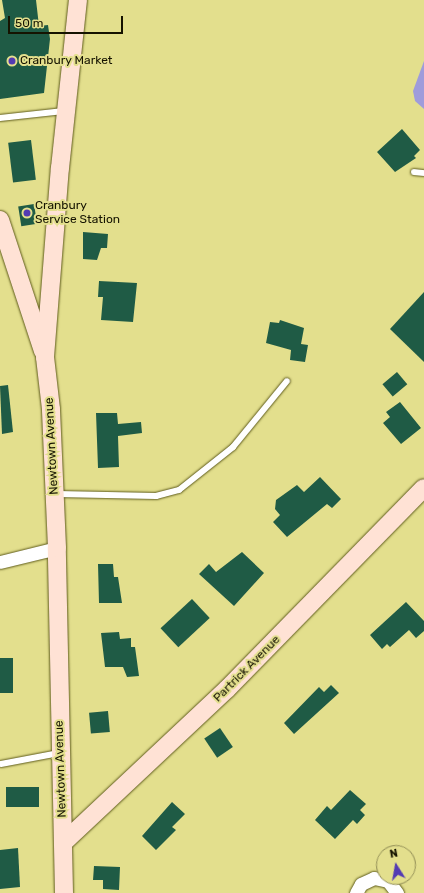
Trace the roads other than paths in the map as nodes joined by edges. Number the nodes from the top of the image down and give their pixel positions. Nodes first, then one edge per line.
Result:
1 (78, 0) edge
2 (66, 111) junction
3 (0, 118) edge
4 (414, 172) dead end
5 (424, 173) edge
6 (0, 220) edge
7 (45, 357) junction
8 (287, 381) dead end
9 (424, 488) edge
10 (55, 494) junction
11 (57, 548) junction
12 (0, 562) edge
13 (61, 753) junction
14 (1, 764) edge
15 (64, 843) junction
16 (64, 893) edge
17 (356, 893) edge
18 (397, 893) edge

1 - 2 street, Newtown Avenue
2 - 3 lane
2 - 7 street, Newtown Avenue
4 - 5 lane
6 - 7 street
7 - 10 street, Newtown Avenue
8 - 10 lane
9 - 15 street, Partrick Avenue
10 - 11 street, Newtown Avenue
11 - 12 street
11 - 13 street, Newtown Avenue
13 - 14 lane
13 - 15 street, Newtown Avenue
15 - 16 street, Newtown Avenue
17 - 18 street

